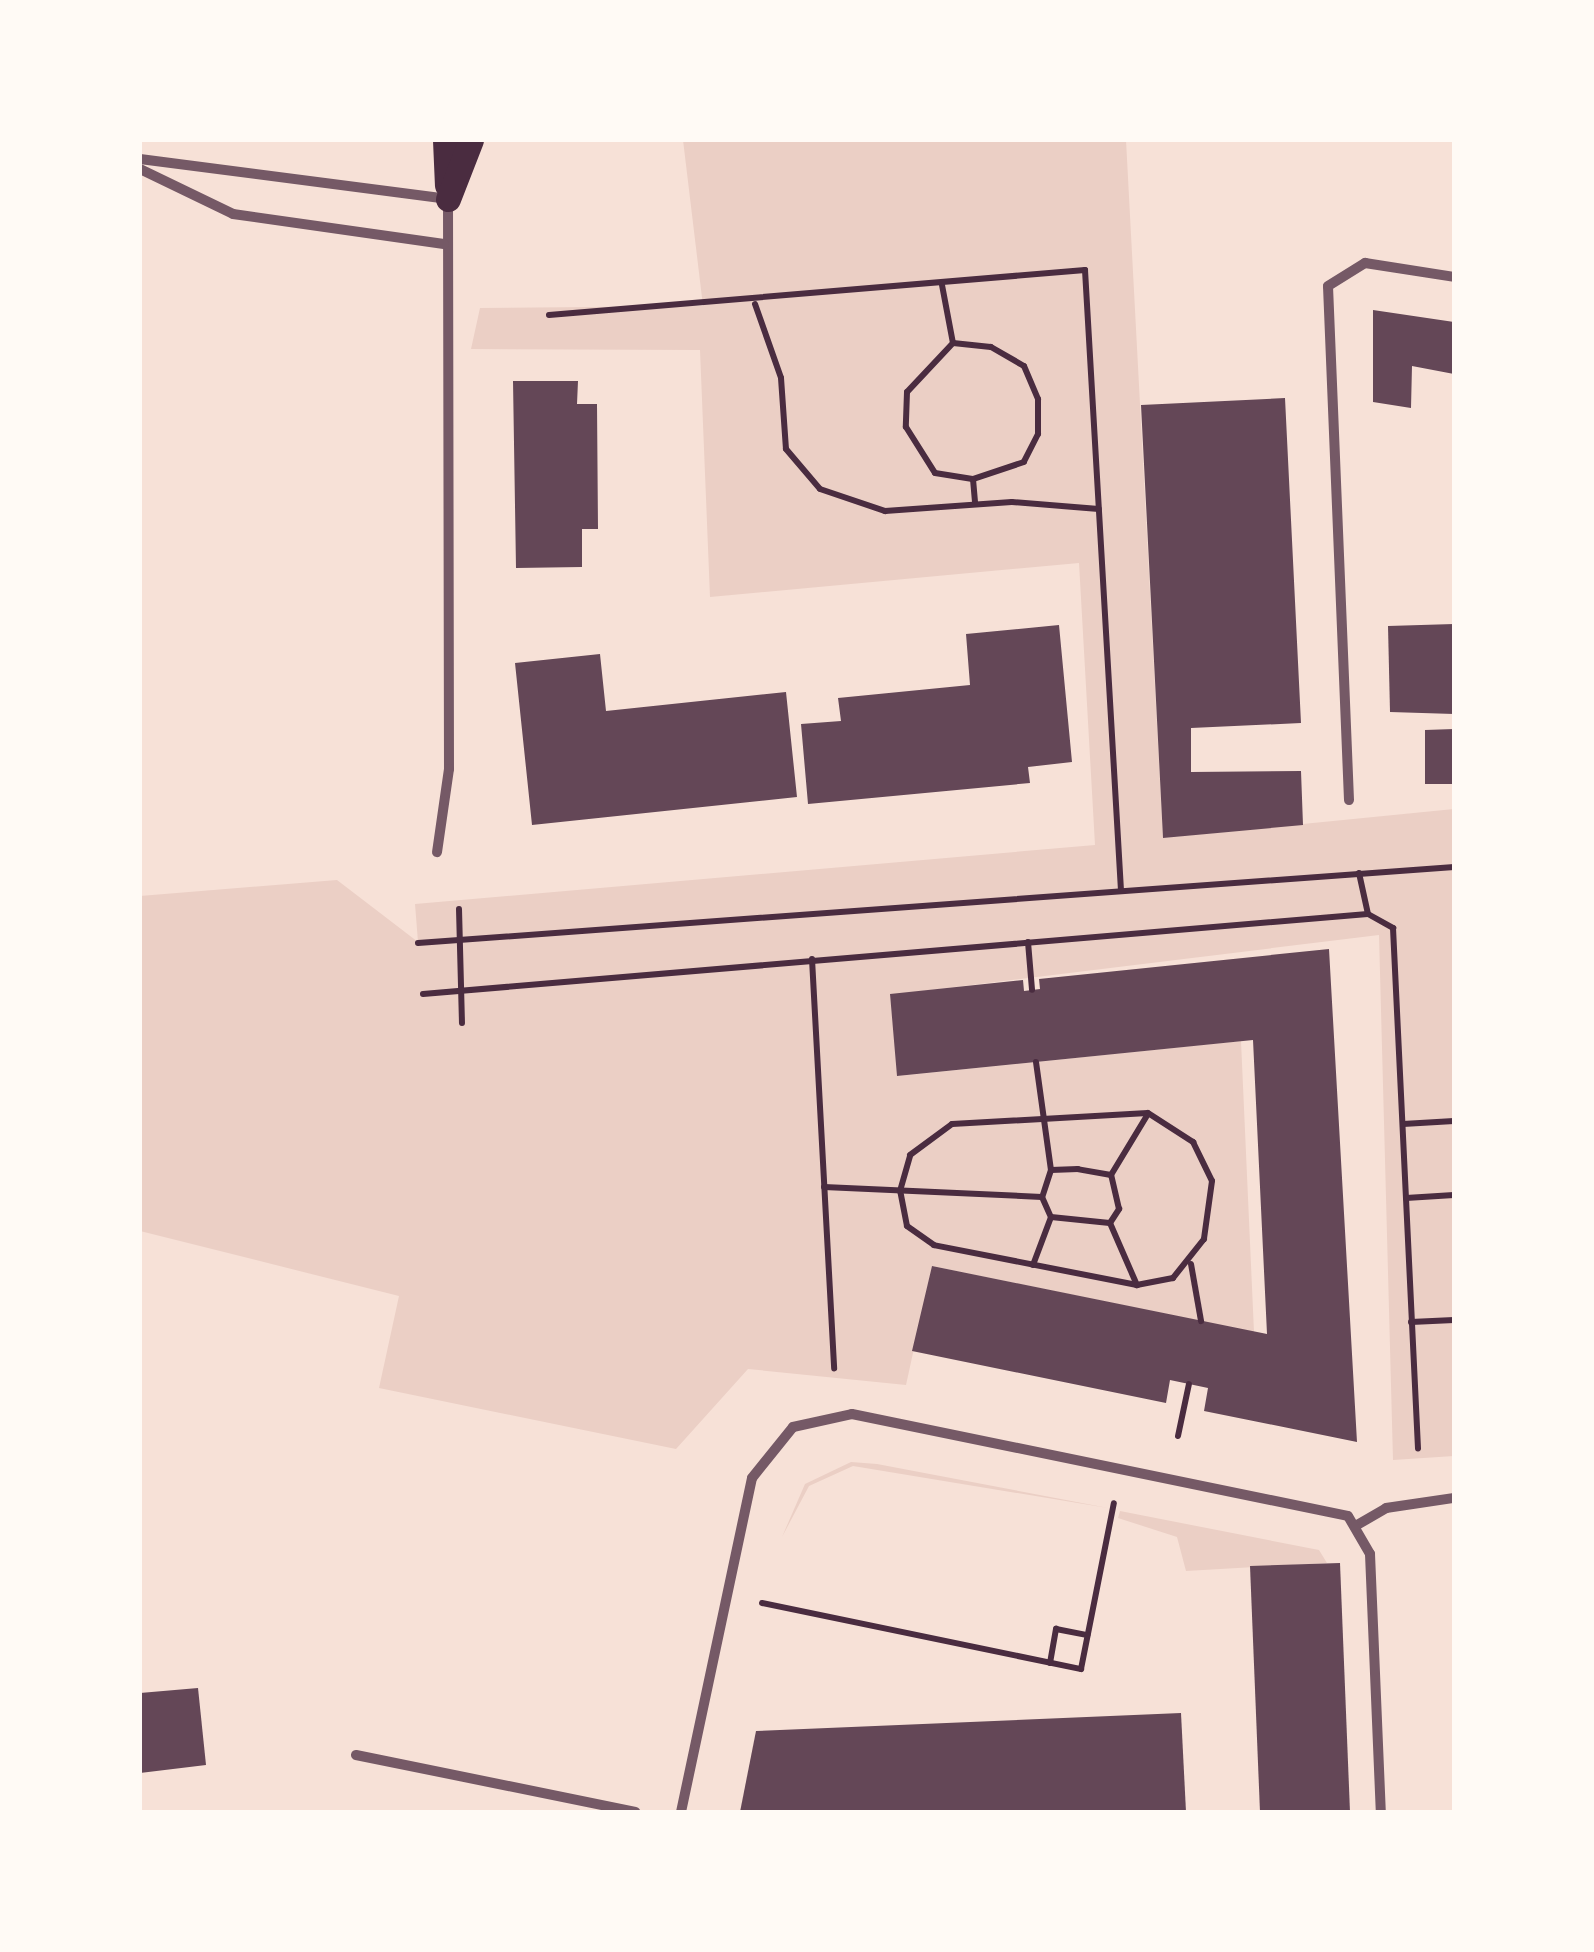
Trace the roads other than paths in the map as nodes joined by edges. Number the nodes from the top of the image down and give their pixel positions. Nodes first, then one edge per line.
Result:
1 (445, 140) edge
2 (470, 140) edge
3 (140, 159) edge
4 (140, 168) edge
5 (448, 199) junction
6 (444, 244) junction
7 (1454, 277) edge
8 (1348, 800) dead end
9 (436, 852) dead end
10 (1454, 1498) edge
11 (1357, 1525) junction
12 (356, 1755) dead end
13 (635, 1812) edge
14 (681, 1812) edge
15 (1381, 1812) edge

1 - 5 main road
2 - 5 main road
3 - 5 street
4 - 6 street
5 - 6 street
6 - 9 street
7 - 8 street
10 - 11 street
11 - 14 street
11 - 15 street
12 - 13 street

